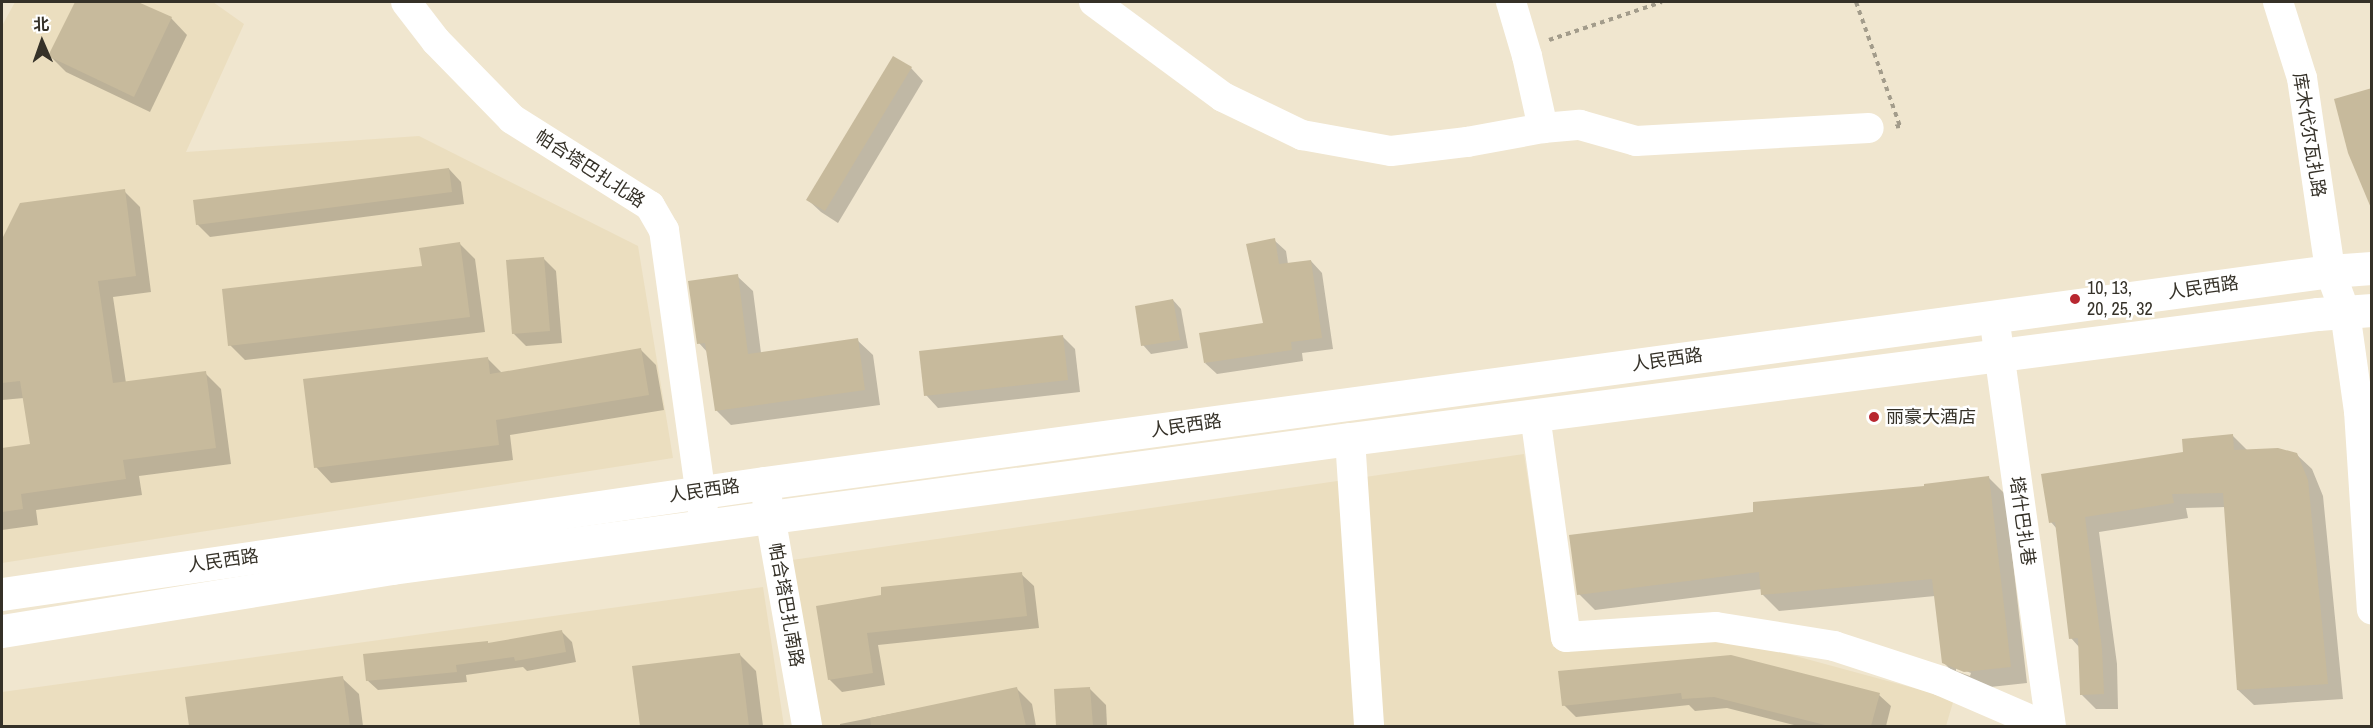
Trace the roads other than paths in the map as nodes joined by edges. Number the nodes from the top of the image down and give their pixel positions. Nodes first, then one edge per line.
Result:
1 (406, 2) edge
2 (1094, 2) edge
3 (1511, 2) edge
4 (2278, 2) edge
5 (1543, 128) junction
6 (1869, 128) road end
7 (2372, 268) edge
8 (2330, 271) junction
9 (2358, 311) edge
10 (1994, 316) junction
11 (1999, 355) junction
12 (1535, 415) junction
13 (1350, 439) junction
14 (764, 483) junction
15 (701, 492) junction
16 (770, 517) junction
17 (706, 526) junction
18 (2, 594) edge
19 (2372, 610) edge
20 (2, 631) edge
21 (807, 726) edge
22 (1369, 726) edge
23 (2045, 726) edge
24 (2051, 726) edge

1 - 15 street, 帕合塔巴扎北路
2 - 5 street
3 - 5 street
4 - 8 street, 库木代尔瓦扎路
5 - 6 street
7 - 8 main road, 人民西路
8 - 9 street, 库木代尔瓦扎路
8 - 10 main road, 人民西路
9 - 11 main road, 人民西路
9 - 19 street, 库木代尔瓦扎路
10 - 11 street, 塔什巴扎巷
10 - 14 main road, 人民西路
11 - 12 main road, 人民西路
11 - 24 street, 塔什巴扎巷
12 - 13 main road, 人民西路
12 - 23 street
13 - 16 main road, 人民西路
13 - 22 street
14 - 15 main road, 人民西路
14 - 16 street, 帕合塔巴扎南路
15 - 17 street, 帕合塔巴扎北路
15 - 18 main road, 人民西路
16 - 17 main road, 人民西路
16 - 21 street, 帕合塔巴扎南路
17 - 20 main road, 人民西路

